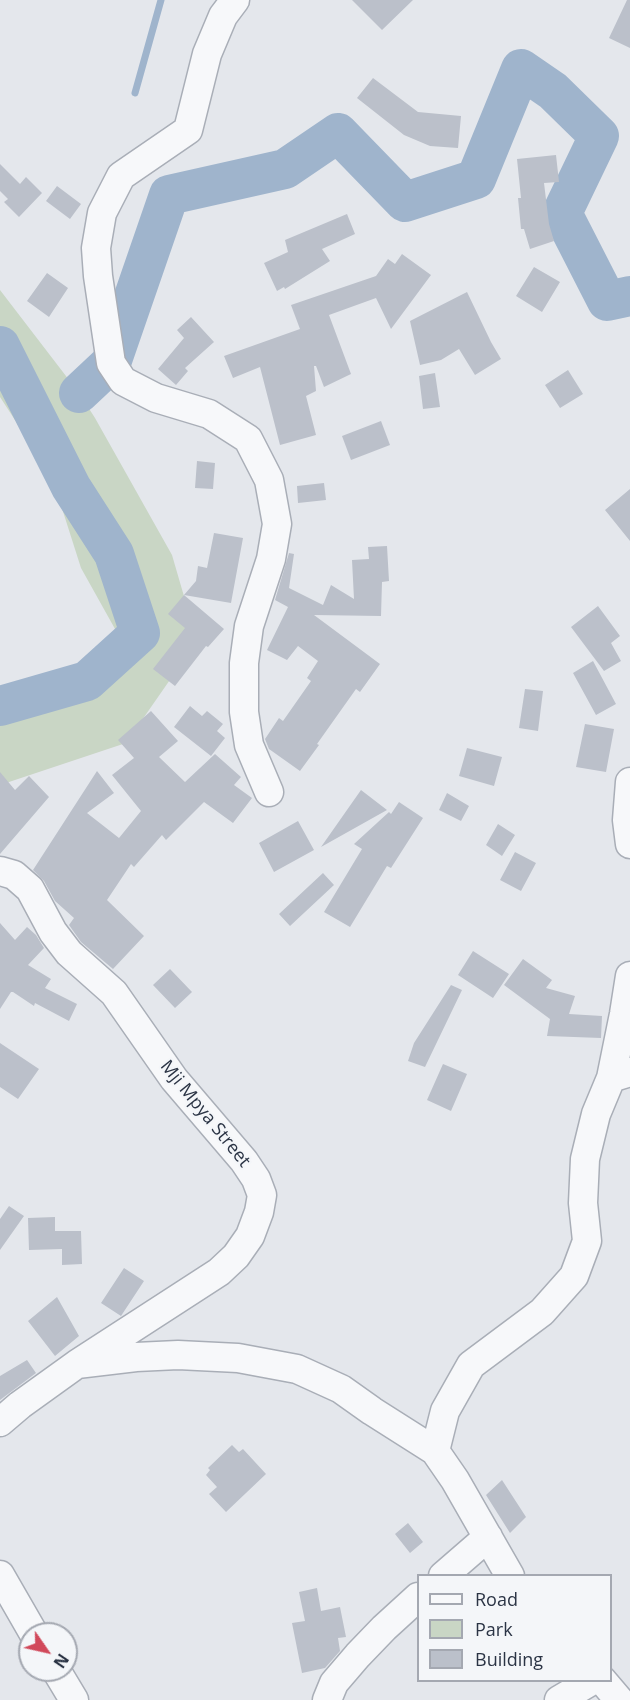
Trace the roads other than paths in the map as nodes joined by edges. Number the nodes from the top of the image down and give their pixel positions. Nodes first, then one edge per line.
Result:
1 (235, 0) edge
2 (630, 782) edge
3 (269, 792) dead end
4 (630, 844) edge
5 (0, 871) edge
6 (630, 976) edge
7 (621, 1075) edge
8 (77, 1364) junction
9 (0, 1422) edge
10 (435, 1451) junction
11 (488, 1537) junction
12 (444, 1574) edge
13 (509, 1574) edge
14 (0, 1575) edge
15 (417, 1598) edge
16 (27, 1622) edge
17 (63, 1682) edge
18 (590, 1682) edge
19 (604, 1682) edge
20 (74, 1700) edge
21 (327, 1700) edge
22 (559, 1700) edge
23 (619, 1700) edge

1 - 3 street
2 - 4 street
5 - 8 street, Mji Mpya Street
6 - 7 street
7 - 10 street
8 - 9 street, Mji Mpya Street
8 - 10 street
10 - 11 street
11 - 12 street
11 - 13 street
14 - 16 street
15 - 21 street
17 - 20 street
18 - 22 street
19 - 23 street

